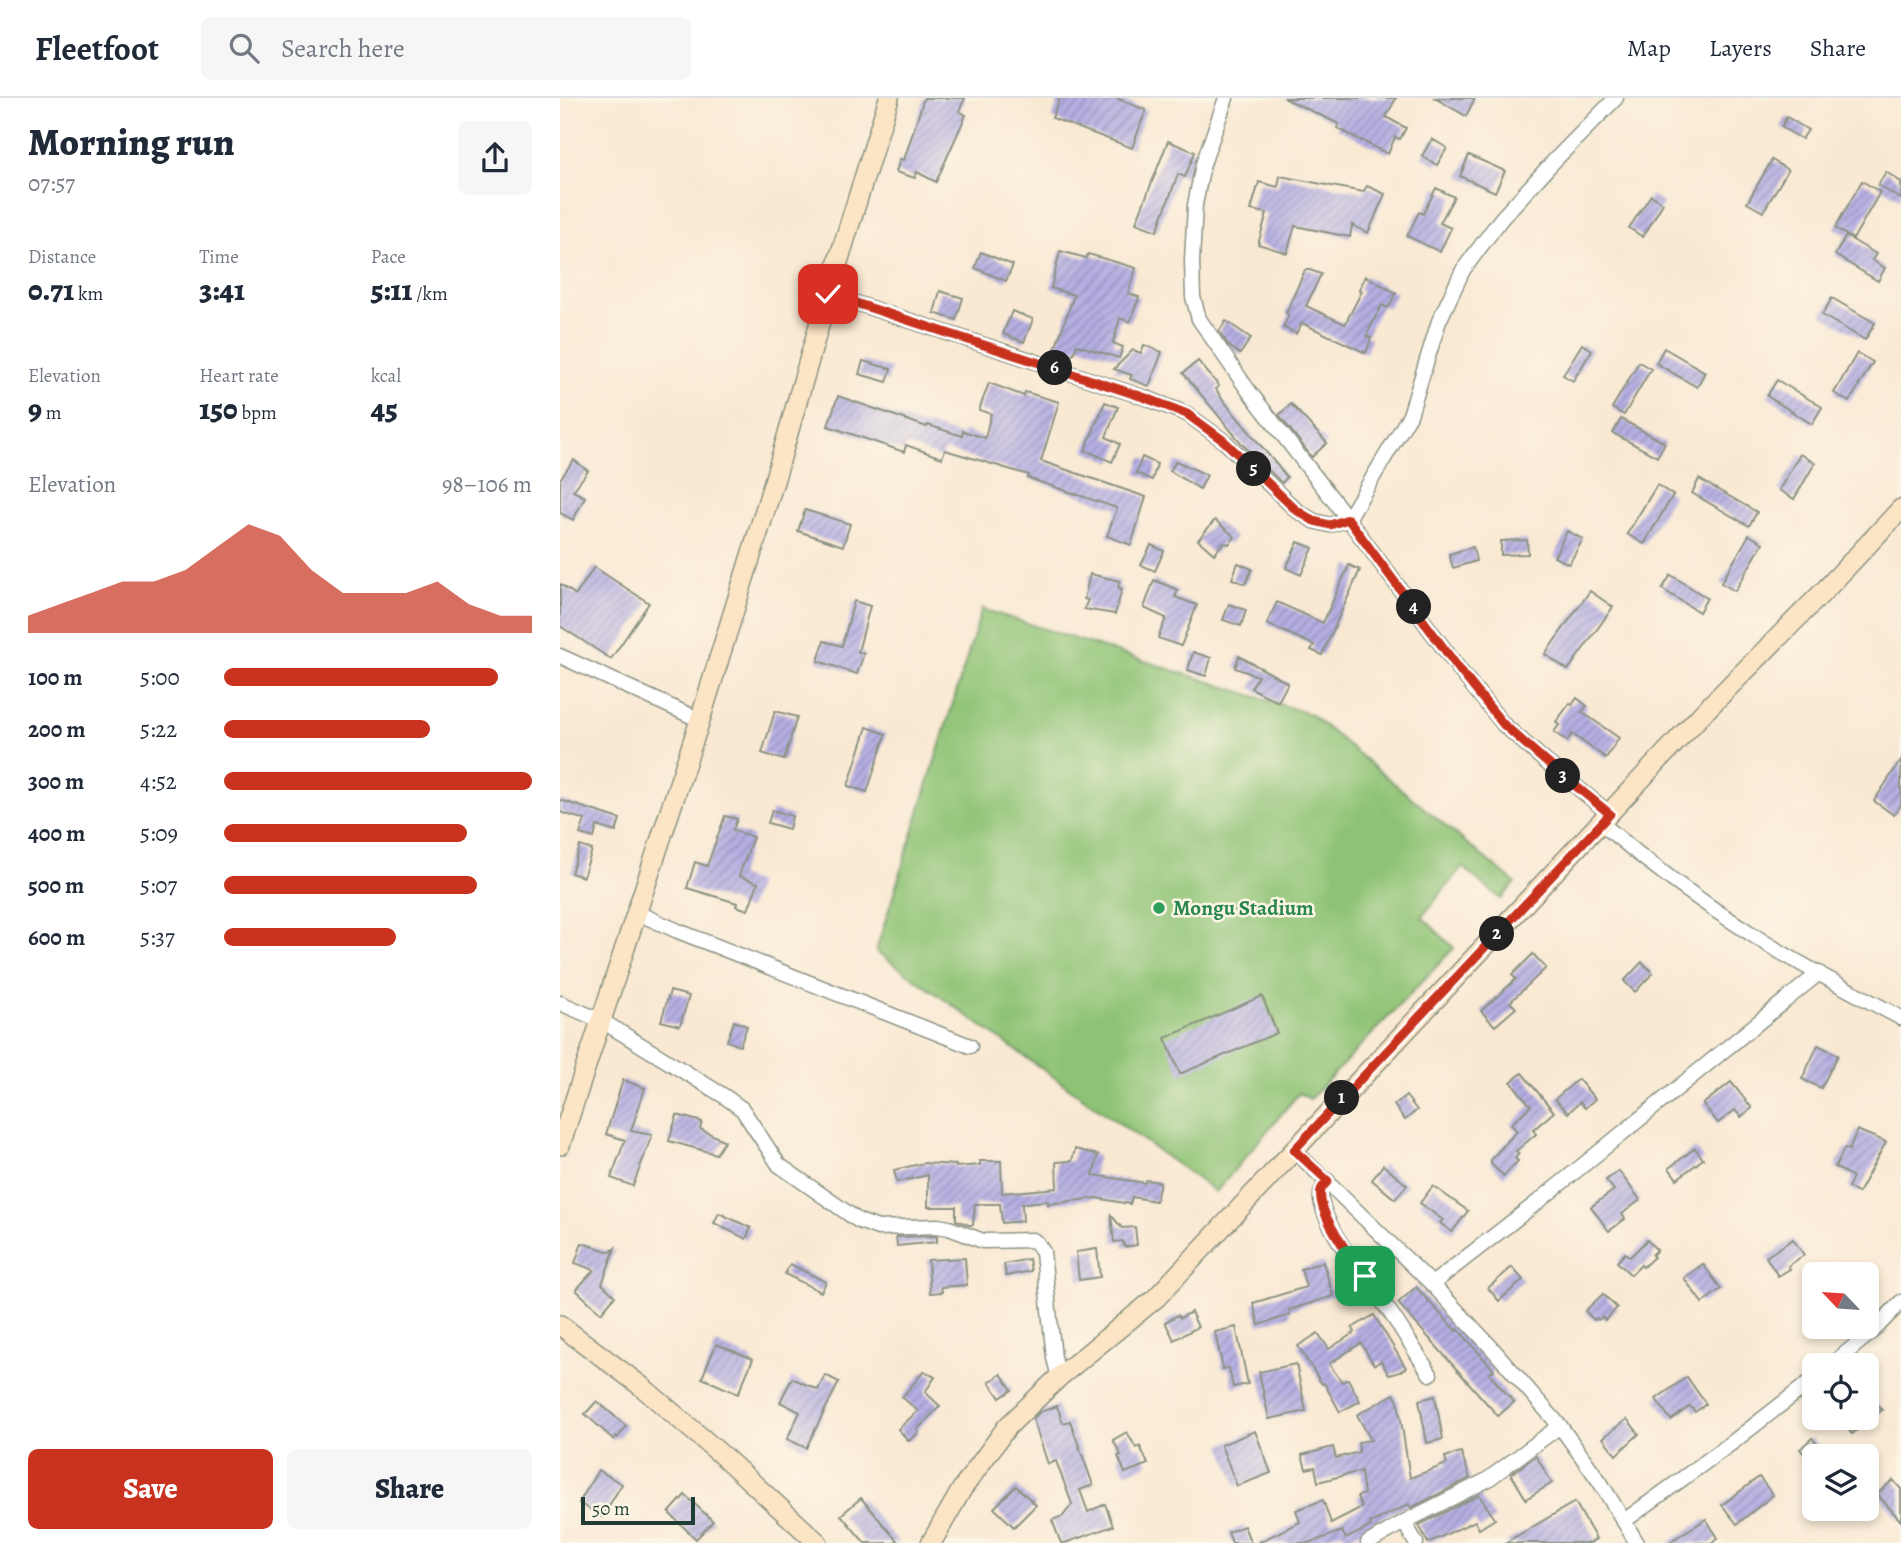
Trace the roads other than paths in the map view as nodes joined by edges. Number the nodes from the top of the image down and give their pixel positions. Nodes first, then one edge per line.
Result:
1 (890, 98) edge
2 (1226, 98) edge
3 (1616, 98) edge
4 (828, 294) junction
5 (1901, 509) edge
6 (1348, 519) junction
7 (560, 656) edge
8 (700, 720) junction
9 (1606, 818) junction
10 (635, 912) junction
11 (1819, 973) junction
12 (560, 1003) edge
13 (1901, 1018) edge
14 (602, 1021) junction
15 (970, 1046) dead end
16 (560, 1145) edge
17 (1294, 1150) junction
18 (1328, 1181) junction
19 (1432, 1284) junction
20 (1901, 1302) edge
21 (560, 1325) edge
22 (1846, 1353) edge
23 (1430, 1374) dead end
24 (1059, 1377) junction
25 (1802, 1388) edge
26 (1560, 1426) junction
27 (1624, 1521) junction
28 (1404, 1522) junction
29 (818, 1543) edge
30 (932, 1543) edge
31 (1368, 1543) edge
32 (1416, 1543) edge
33 (1637, 1543) edge

1 - 4 street
2 - 6 street
3 - 6 street
4 - 6 street
4 - 8 street
5 - 9 street
6 - 9 street
7 - 8 street
8 - 10 street
9 - 11 street
9 - 17 street
10 - 14 street
10 - 15 street
11 - 13 street
11 - 19 street
12 - 14 street
14 - 16 street
14 - 24 street
17 - 18 street
17 - 24 street
18 - 19 street
18 - 23 street
19 - 26 street
20 - 22 street
21 - 29 street
24 - 30 street
25 - 27 street
26 - 27 street
26 - 28 street
27 - 33 street
28 - 31 street
28 - 32 street

